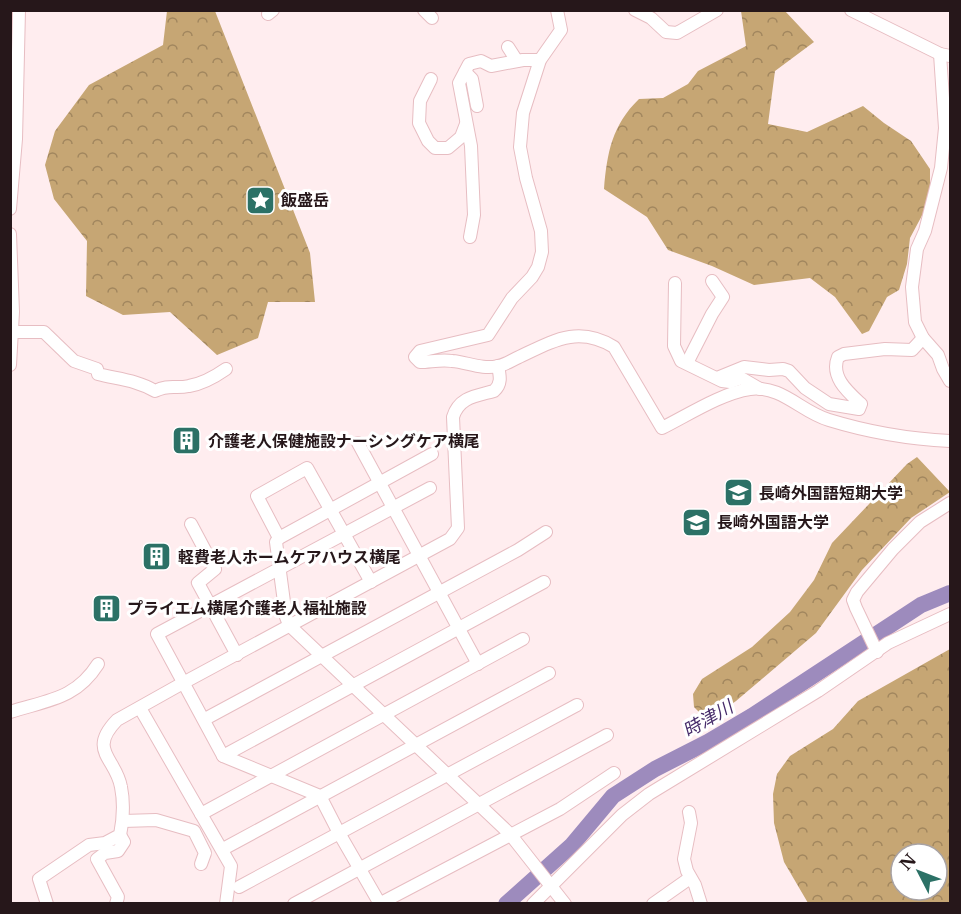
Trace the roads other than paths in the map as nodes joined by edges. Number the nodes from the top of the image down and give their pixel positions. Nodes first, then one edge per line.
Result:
1 (19, 10) edge
2 (557, 10) edge
3 (635, 10) edge
4 (717, 10) edge
5 (851, 10) edge
6 (508, 47) dead end
7 (945, 55) edge
8 (540, 60) junction
9 (517, 62) junction
10 (465, 72) junction
11 (431, 79) dead end
12 (477, 106) dead end
13 (466, 124) junction
14 (948, 132) edge
15 (10, 209) edge
16 (10, 234) edge
17 (470, 237) dead end
18 (712, 281) dead end
19 (675, 283) dead end
20 (12, 313) edge
21 (699, 318) dead end
22 (12, 332) junction
23 (922, 338) junction
24 (696, 345) junction
25 (687, 363) junction
26 (10, 365) edge
27 (498, 366) junction
28 (226, 369) dead end
29 (717, 378) junction
30 (951, 381) edge
31 (760, 389) junction
32 (951, 441) edge
33 (358, 443) dead end
34 (432, 454) dead end
35 (381, 484) junction
36 (430, 488) dead end
37 (951, 503) edge
38 (393, 507) junction
39 (331, 509) junction
40 (191, 524) dead end
41 (546, 532) dead end
42 (345, 534) junction
43 (279, 538) junction
44 (419, 555) junction
45 (279, 570) junction
46 (371, 582) junction
47 (543, 582) dead end
48 (438, 592) junction
49 (211, 606) junction
50 (951, 614) edge
51 (289, 625) junction
52 (459, 627) junction
53 (523, 639) dead end
54 (877, 652) junction
55 (237, 655) junction
56 (321, 655) junction
57 (98, 664) dead end
58 (478, 664) junction
59 (549, 673) dead end
60 (183, 683) junction
61 (353, 684) junction
62 (578, 705) dead end
63 (140, 708) junction
64 (10, 712) edge
65 (385, 715) junction
66 (205, 719) junction
67 (607, 735) dead end
68 (416, 746) junction
69 (223, 756) junction
70 (614, 774) dead end
71 (449, 775) junction
72 (272, 776) junction
73 (320, 796) junction
74 (480, 805) junction
75 (689, 812) dead end
76 (201, 814) junction
77 (123, 821) junction
78 (339, 832) junction
79 (510, 834) junction
80 (120, 835) junction
81 (223, 849) junction
82 (201, 864) dead end
83 (359, 868) junction
84 (690, 878) junction
85 (550, 885) junction
86 (231, 894) edge
87 (47, 903) edge
88 (116, 903) edge
89 (214, 903) edge
90 (294, 903) edge
91 (380, 903) edge
92 (533, 903) edge
93 (565, 903) edge
94 (654, 903) edge
95 (700, 903) edge

1 - 15 street
2 - 8 street
3 - 4 street
5 - 7 street
6 - 9 street
7 - 14 street
8 - 9 street
8 - 27 street
9 - 10 street
10 - 12 street
10 - 13 street
11 - 13 street
13 - 17 street
14 - 23 street
16 - 20 street
18 - 24 street
19 - 25 street
20 - 22 street
21 - 24 street
22 - 26 street
22 - 28 street
23 - 29 street
23 - 30 street
24 - 25 street
25 - 29 street
27 - 31 street
27 - 44 street
29 - 31 street
31 - 32 street
33 - 35 street
34 - 35 street
35 - 38 street
35 - 39 street
36 - 38 street
37 - 54 street
38 - 42 street
38 - 44 street
39 - 42 street
39 - 43 street
39 - 43 street
40 - 49 street
41 - 48 street
42 - 45 street
42 - 46 street
43 - 45 street
44 - 46 street
44 - 48 street
45 - 49 street
45 - 51 street
46 - 51 street
47 - 52 street
48 - 52 street
48 - 56 street
49 - 55 street
49 - 60 street
50 - 54 street
51 - 55 street
51 - 56 street
52 - 58 street
52 - 61 street
53 - 58 street
54 - 85 street
55 - 60 street
56 - 61 street
56 - 66 street
57 - 64 street
58 - 65 street
59 - 68 street
60 - 63 street
60 - 66 street
61 - 65 street
61 - 69 street
62 - 71 street
63 - 76 street
63 - 77 street
65 - 68 street
65 - 72 street
66 - 69 street
67 - 74 street
68 - 71 street
68 - 73 street
69 - 72 street
70 - 79 street
71 - 74 street
71 - 78 street
72 - 73 street
72 - 76 street
73 - 78 street
73 - 81 street
74 - 79 street
74 - 83 street
75 - 84 street
76 - 81 street
77 - 80 street
77 - 82 street
78 - 83 street
78 - 86 street
79 - 85 street
79 - 91 street
80 - 87 street
80 - 88 street
81 - 86 street
83 - 90 street
83 - 91 street
84 - 94 street
84 - 95 street
85 - 92 street
85 - 93 street
86 - 89 street

